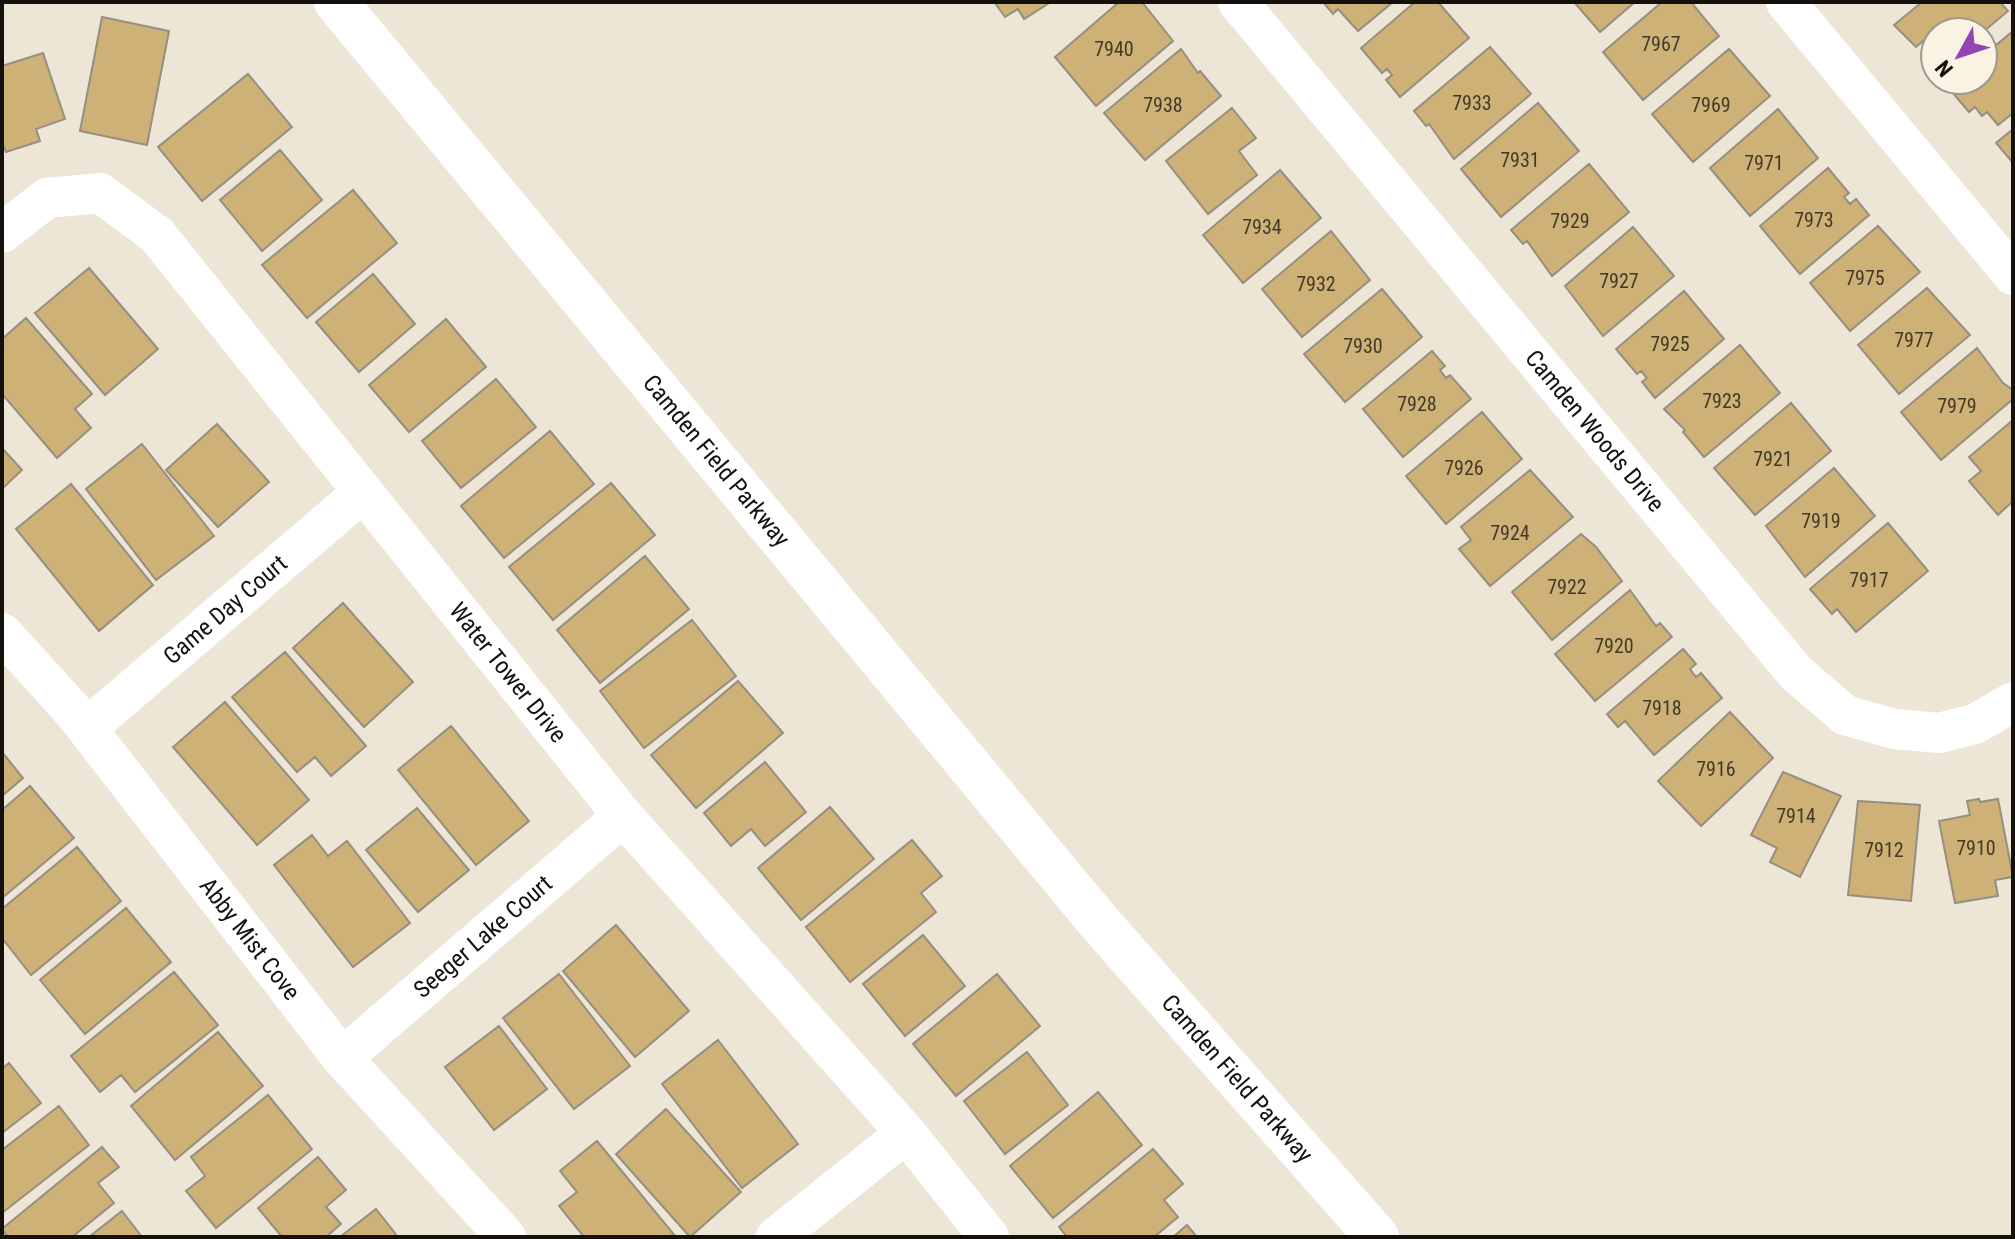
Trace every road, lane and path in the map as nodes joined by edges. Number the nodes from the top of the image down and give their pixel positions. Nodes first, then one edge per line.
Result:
1 (336, 2) edge
2 (1238, 2) edge
3 (1786, 2) edge
4 (2, 233) edge
5 (2013, 275) edge
6 (363, 492) junction
7 (2, 633) edge
8 (2013, 702) edge
9 (87, 728) junction
10 (623, 816) junction
11 (1098, 921) junction
12 (342, 1058) junction
13 (906, 1133) junction
14 (506, 1237) edge
15 (776, 1237) edge
16 (989, 1237) edge
17 (1337, 1237) edge
18 (1377, 1237) edge

1 - 11 street, Camden Field Parkway
2 - 8 street, Camden Woods Drive
3 - 5 street
4 - 6 street, Water Tower Drive
6 - 9 street, Game Day Court
6 - 10 street, Water Tower Drive
7 - 9 street, Abby Mist Cove
9 - 12 street, Abby Mist Cove
10 - 12 street, Seeger Lake Court
10 - 13 street, Water Tower Drive
11 - 17 street, Camden Field Parkway
11 - 18 street, Camden Field Parkway
12 - 14 street, Abby Mist Cove
13 - 15 street
13 - 16 street, Water Tower Drive

